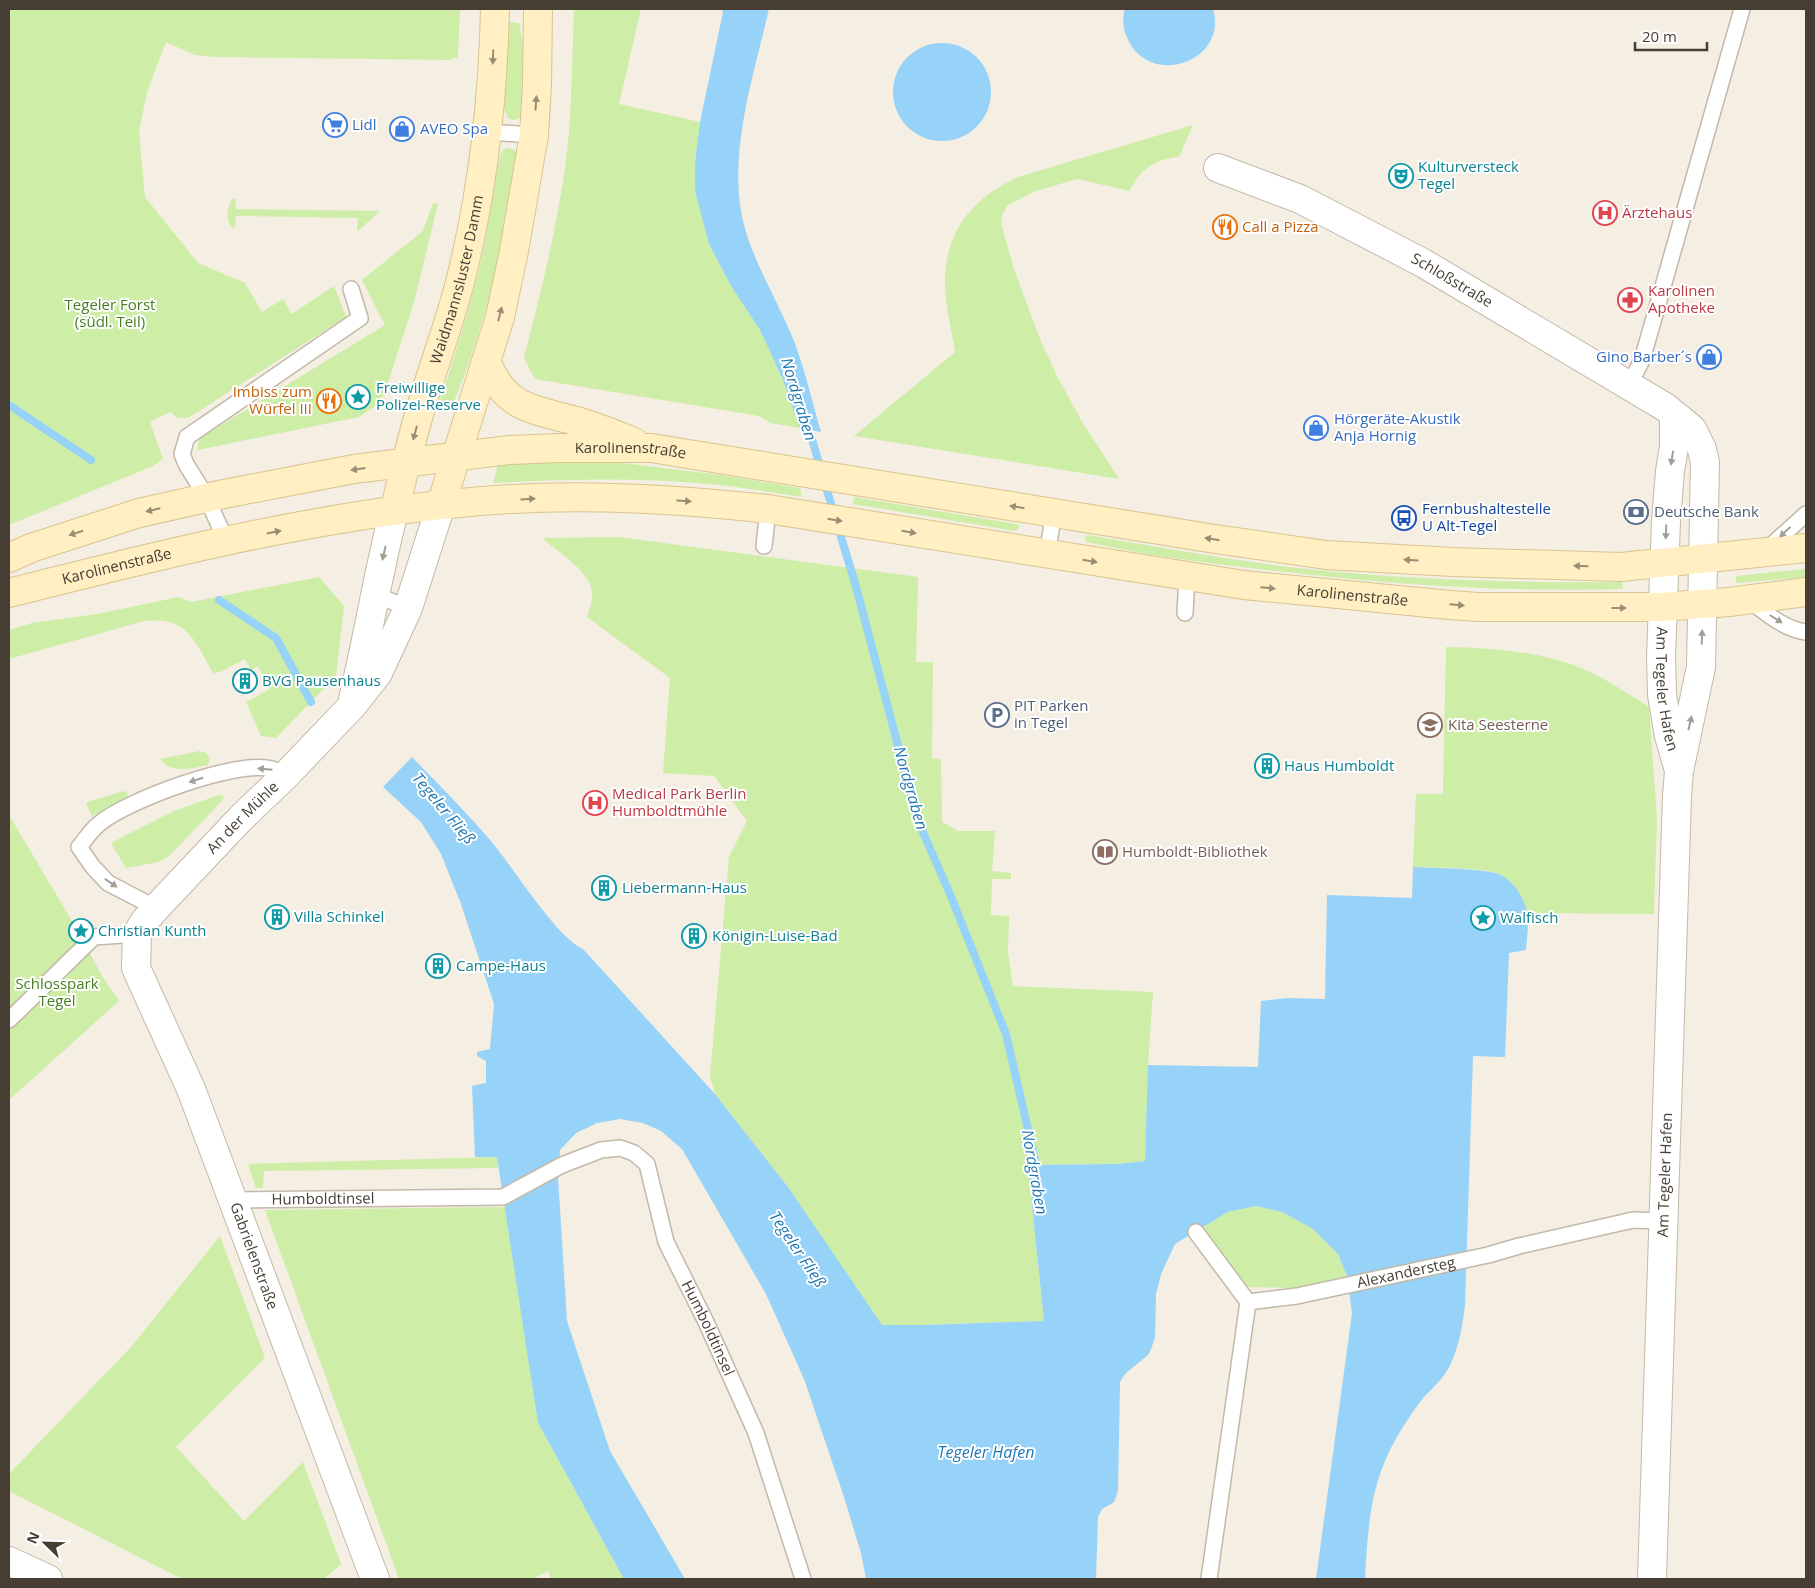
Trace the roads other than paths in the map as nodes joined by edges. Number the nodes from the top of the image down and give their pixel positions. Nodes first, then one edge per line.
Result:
1 (495, 9) edge
2 (538, 9) edge
3 (1742, 9) edge
4 (488, 132) junction
5 (534, 135) junction
6 (1218, 168) dead end
7 (350, 289) dead end
8 (486, 361) junction
9 (1629, 386) junction
10 (1674, 415) junction
11 (651, 448) junction
12 (456, 458) junction
13 (407, 463) junction
14 (195, 500) junction
15 (441, 504) junction
16 (768, 509) junction
17 (394, 511) junction
18 (1054, 513) junction
19 (1806, 514) edge
20 (221, 542) junction
21 (764, 546) dead end
22 (1806, 548) edge
23 (1764, 551) junction
24 (1046, 554) junction
25 (9, 558) edge
26 (1704, 558) junction
27 (1664, 563) junction
28 (1187, 577) junction
29 (1806, 592) edge
30 (9, 593) edge
31 (376, 595) junction
32 (1749, 600) junction
33 (1703, 605) junction
34 (1662, 607) junction
35 (408, 608) junction
36 (1185, 613) dead end
37 (1806, 632) edge
38 (352, 706) junction
39 (1679, 771) junction
40 (286, 776) junction
41 (156, 908) junction
42 (137, 934) junction
43 (9, 1020) edge
44 (233, 1200) junction
45 (1664, 1221) junction
46 (1196, 1232) dead end
47 (1248, 1302) junction
48 (9, 1560) edge
49 (48, 1579) edge
50 (375, 1579) edge
51 (803, 1579) edge
52 (1209, 1579) edge
53 (1652, 1579) edge

1 -> 4 main road, Waidmannsluster Damm
5 -> 2 main road
3 - 9 lane
4 - 5 lane
4 -> 13 main road, Waidmannsluster Damm
8 -> 5 main road
6 - 9 street, Schloßstraße
7 - 14 lane
8 - 11 main road
8 - 12 main road
9 - 10 street, Schloßstraße
10 - 26 street, Schloßstraße
10 -> 27 street
11 - 12 main road, Karolinenstraße
18 -> 11 main road, Karolinenstraße
12 - 13 main road, Karolinenstraße
12 - 15 main road
13 -> 14 main road, Karolinenstraße
13 - 17 main road, Waidmannsluster Damm
14 - 20 lane
14 -> 25 main road, Karolinenstraße
15 -> 16 main road, Karolinenstraße
15 - 17 main road, Karolinenstraße
15 - 35 street, An der Mühle
16 - 21 lane
16 -> 24 main road, Karolinenstraße
20 -> 17 main road, Karolinenstraße
17 -> 31 street
18 - 24 lane
27 -> 18 main road, Karolinenstraße
19 -> 23 lane
20 - 30 main road, Karolinenstraße
22 - 23 main road, Karolinenstraße
23 - 26 main road, Karolinenstraße
24 -> 28 main road, Karolinenstraße
26 - 27 main road, Karolinenstraße
26 - 33 street, Am Tegeler Hafen
27 - 34 street
28 -> 34 main road, Karolinenstraße
28 - 36 lane
29 - 32 main road, Karolinenstraße
31 - 35 lane
31 - 38 street
32 - 33 main road, Karolinenstraße
32 -> 37 lane
33 - 34 main road, Karolinenstraße
39 -> 33 street, Am Tegeler Hafen
34 - 39 street, Am Tegeler Hafen
35 - 38 street, An der Mühle
38 - 40 street, An der Mühle
39 - 45 street, Am Tegeler Hafen
40 - 41 street, An der Mühle
40 -> 41 lane
41 - 42 street, An der Mühle
42 - 43 lane
42 - 44 street, Gabrielenstraße
44 - 50 street, Gabrielenstraße
44 - 51 lane, Humboldtinsel
45 - 47 lane, Alexandersteg
45 - 53 street, Am Tegeler Hafen
46 - 47 lane
47 - 52 lane
48 - 49 street

